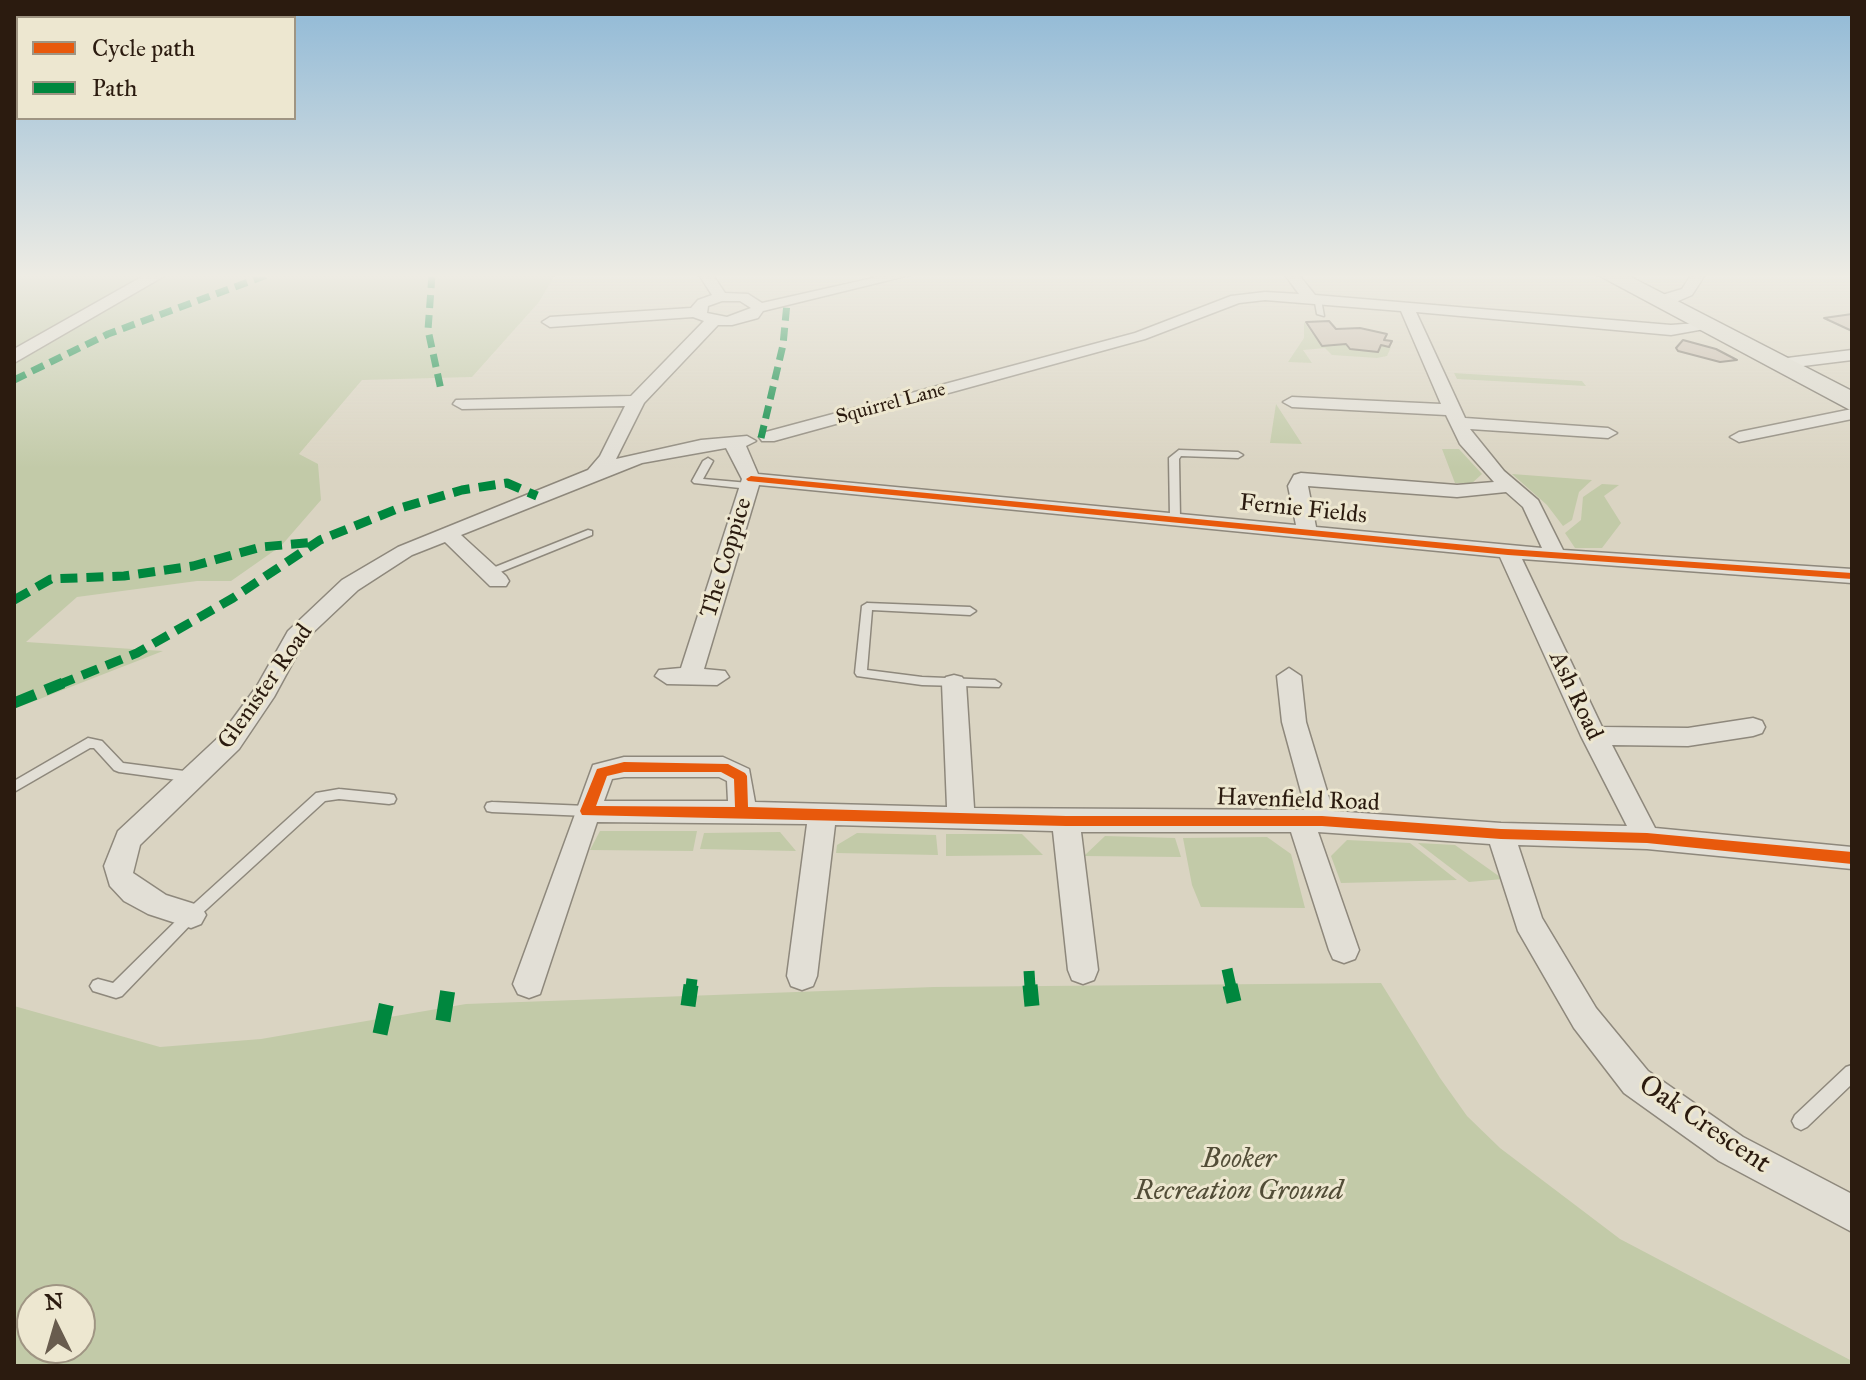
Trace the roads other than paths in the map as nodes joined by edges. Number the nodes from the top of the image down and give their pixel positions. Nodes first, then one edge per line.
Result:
1 (45, 339) edge
2 (687, 339) edge
3 (1127, 339) edge
4 (1421, 339) edge
5 (1732, 339) edge
6 (1852, 355) edge
7 (14, 357) edge
8 (1779, 364) junction
9 (636, 401) junction
10 (1292, 402) dead end
11 (1852, 402) edge
12 (463, 405) dead end
13 (1852, 414) edge
14 (1456, 416) junction
15 (1608, 433) dead end
16 (1738, 437) dead end
17 (731, 443) junction
18 (1238, 455) dead end
19 (708, 461) dead end
20 (602, 466) junction
21 (750, 483) junction
22 (1512, 486) junction
23 (1175, 518) junction
24 (588, 533) dead end
25 (1307, 533) junction
26 (449, 535) junction
27 (1508, 552) junction
28 (1556, 556) junction
29 (1852, 576) edge
30 (494, 577) joint
31 (970, 611) dead end
32 (1289, 676) dead end
33 (717, 677) dead end
34 (954, 683) junction
35 (995, 684) dead end
36 (1753, 727) dead end
37 (1594, 736) junction
38 (196, 778) junction
39 (14, 787) edge
40 (389, 799) dead end
41 (492, 807) dead end
42 (587, 811) junction
43 (742, 812) junction
44 (822, 817) junction
45 (961, 818) junction
46 (1066, 821) junction
47 (1312, 822) junction
48 (1501, 834) junction
49 (1647, 838) junction
50 (1852, 858) edge
51 (191, 915) junction
52 (1344, 950) dead end
53 (1083, 970) dead end
54 (802, 976) dead end
55 (529, 984) dead end
56 (98, 986) dead end
57 (1852, 1073) edge
58 (1801, 1121) dead end
59 (1852, 1214) edge

1 - 7 street
2 - 9 street
3 - 17 street, Squirrel Lane
4 - 14 street
5 - 8 highway
6 - 8 street
8 - 11 highway
9 - 12 street
9 - 20 street
10 - 14 street
13 - 16 street
14 - 15 street
14 - 22 street
17 - 20 street, Squirrel Lane
17 - 21 street, The Coppice
18 - 23 lane
19 - 21 lane
20 - 26 street, Glenister Road
21 - 23 street, Fernie Fields
21 - 33 street, The Coppice
22 - 25 street
22 - 28 street
23 - 25 street, Fernie Fields
24 - 30 lane
25 - 27 street, Fernie Fields
26 - 30 street
26 - 38 street, Glenister Road
27 - 28 street, Fernie Fields
27 - 37 street, Ash Road
28 - 29 street, Fernie Fields
31 - 34 lane
32 - 47 street
34 - 35 lane
34 - 45 street
36 - 37 street
37 - 49 street, Ash Road
38 - 39 lane
38 - 51 street, Glenister Road
40 - 51 lane
41 - 42 lane
42 - 43 street, Havenfield Road
42 - 43 street
42 - 55 street
43 - 44 street, Havenfield Road
44 - 45 street, Havenfield Road
44 - 54 street
45 - 46 street, Havenfield Road
46 - 47 street, Havenfield Road
46 - 53 street
47 - 48 street, Havenfield Road
47 - 52 street, Havenfield Road
48 - 49 street, Havenfield Road
48 - 59 street, Oak Crescent
49 - 50 street, Havenfield Road
51 - 56 lane
57 - 58 lane

